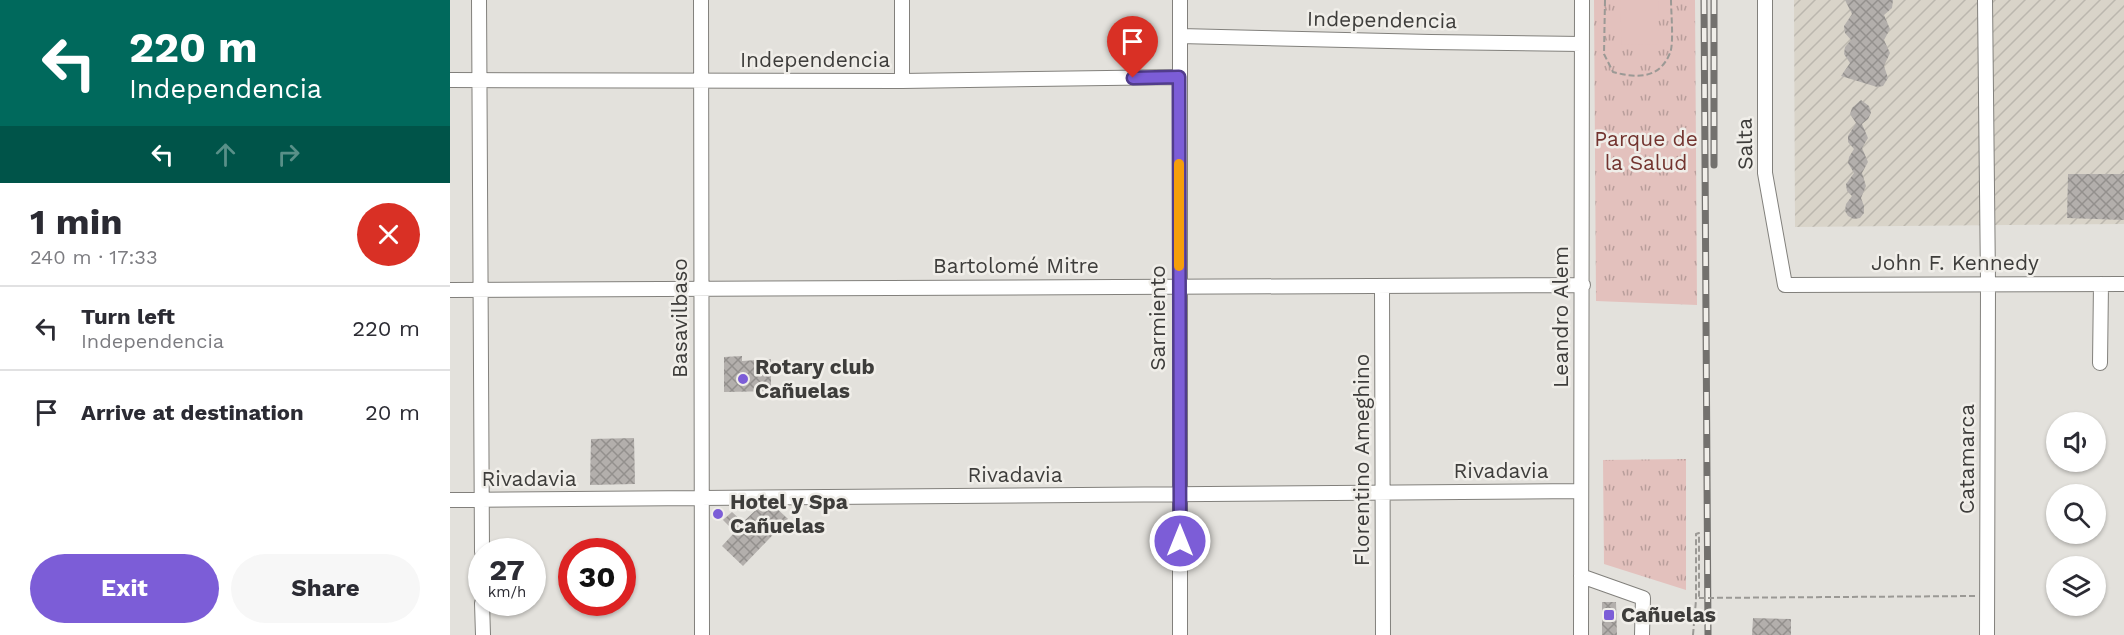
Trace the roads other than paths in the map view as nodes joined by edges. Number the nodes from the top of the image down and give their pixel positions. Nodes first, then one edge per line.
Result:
1 (479, 0) edge
2 (701, 0) edge
3 (902, 0) edge
4 (1180, 0) edge
5 (1582, 0) edge
6 (1765, 0) edge
7 (1985, 0) edge
8 (1180, 36) junction
9 (1582, 44) junction
10 (1179, 77) junction
11 (450, 80) edge
12 (479, 80) junction
13 (701, 80) junction
14 (902, 81) junction
15 (1988, 283) junction
16 (2101, 284) junction
17 (2124, 284) edge
18 (1583, 285) junction
19 (1785, 285) joint
20 (1179, 286) junction
21 (1382, 286) junction
22 (701, 289) junction
23 (450, 290) edge
24 (480, 290) junction
25 (2100, 363) dead end
26 (1581, 491) junction
27 (1383, 493) junction
28 (1180, 494) junction
29 (702, 498) junction
30 (450, 500) edge
31 (481, 500) junction
32 (482, 538) edge
33 (1581, 576) junction
34 (482, 616) edge
35 (483, 635) edge
36 (702, 635) edge
37 (1180, 635) edge
38 (1383, 635) edge
39 (1581, 635) edge
40 (1642, 635) edge
41 (1987, 635) edge

1 - 12 street
2 - 13 street, Basavilbaso
3 - 14 street
4 - 8 street, Sarmiento
5 - 9 street, Leandro Alem
6 - 19 street, Salta
7 - 15 street, Catamarca
8 - 9 street, Independencia
8 - 10 street, Sarmiento
9 - 18 street, Leandro Alem
10 - 14 street, Independencia
10 - 20 street, Sarmiento
11 - 12 street, Independencia
12 - 13 street, Independencia
12 - 24 street
13 - 14 street, Independencia
13 - 22 street, Basavilbaso
15 - 16 street, John F. Kennedy
15 - 19 street, John F. Kennedy
15 - 41 street, Catamarca
16 - 17 street, John F. Kennedy
16 - 25 street
18 - 21 street, Bartolomé Mitre
18 - 26 street, Leandro Alem
20 - 21 street, Bartolomé Mitre
20 - 22 street, Bartolomé Mitre
20 - 28 street, Sarmiento
21 - 27 street, Florentino Ameghino
22 - 24 street, Bartolomé Mitre
22 - 29 street, Basavilbaso
23 - 24 street, Bartolomé Mitre
24 - 31 street
26 - 27 street, Rivadavia
26 - 33 street, Leandro Alem
27 - 28 street, Rivadavia
27 - 38 street, Florentino Ameghino
28 - 29 street, Rivadavia
28 - 37 street, Sarmiento
29 - 31 street, Rivadavia
29 - 36 street, Basavilbaso
30 - 31 street, Rivadavia
31 - 32 street
33 - 39 street, Leandro Alem
33 - 40 street
34 - 35 street

